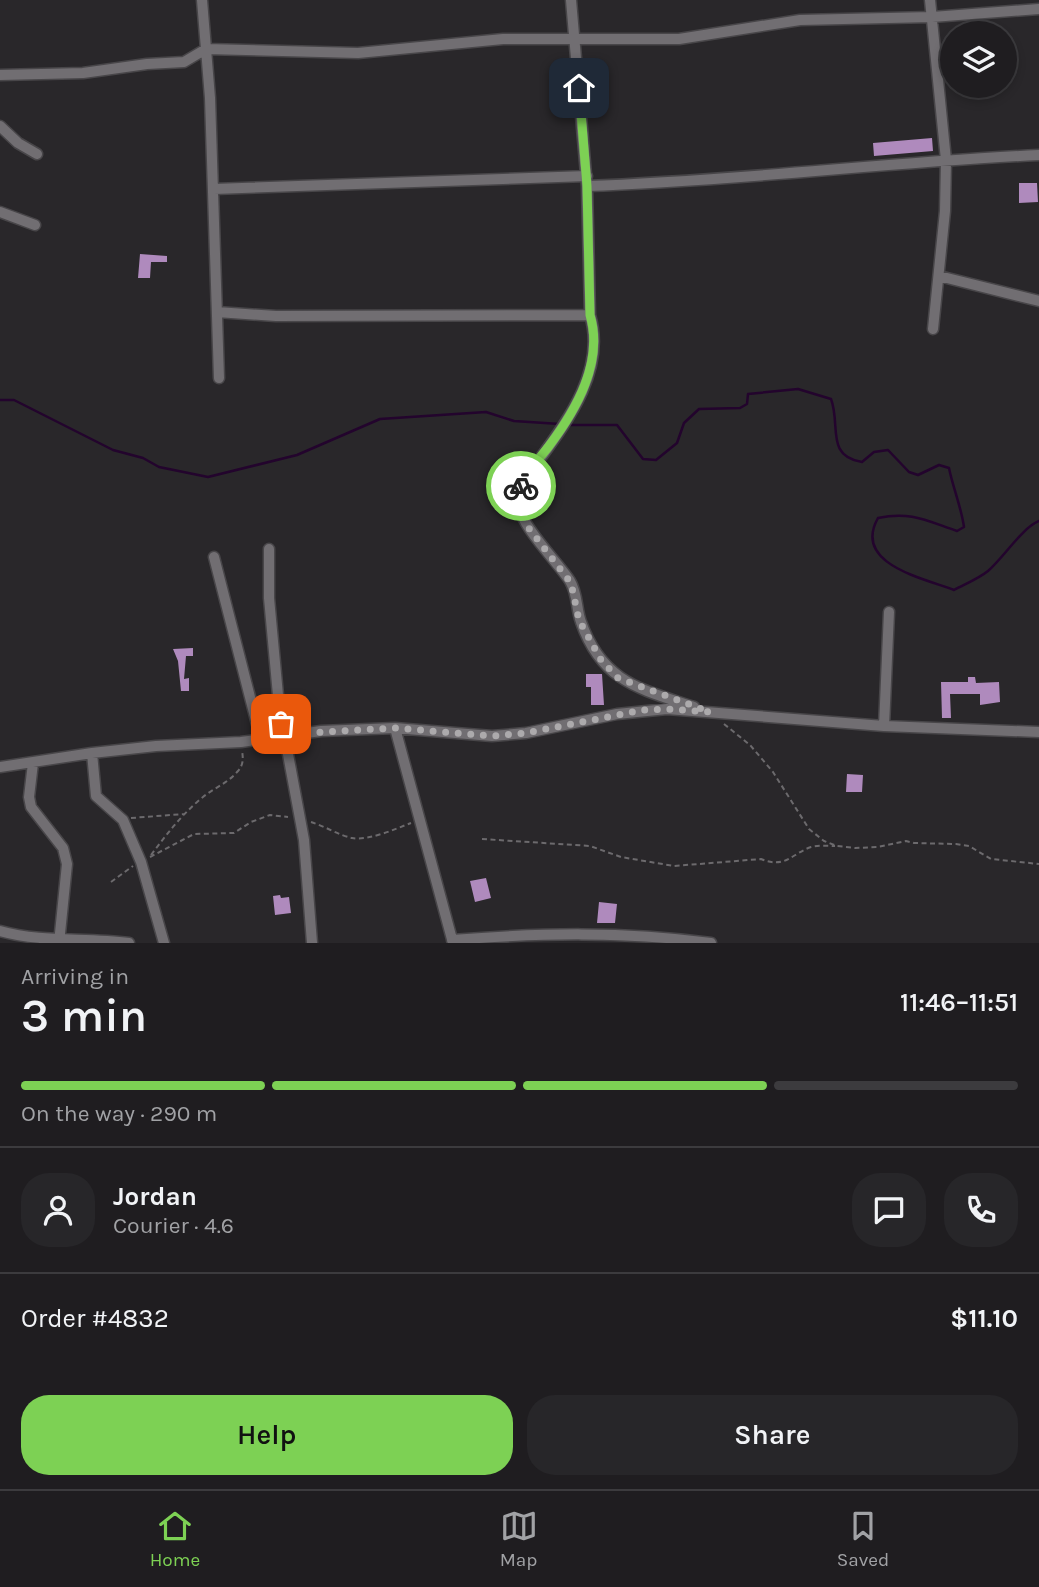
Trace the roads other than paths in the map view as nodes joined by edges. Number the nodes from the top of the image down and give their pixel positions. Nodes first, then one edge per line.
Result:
1 (202, 0) edge
2 (571, 0) edge
3 (930, 0) edge
4 (1039, 9) edge
5 (932, 17) junction
6 (575, 38) junction
7 (206, 49) junction
8 (0, 75) edge
9 (0, 126) edge
10 (37, 154) dead end
11 (1039, 155) edge
12 (946, 160) junction
13 (587, 181) junction
14 (214, 189) junction
15 (0, 212) edge
16 (35, 225) dead end
17 (939, 276) junction
18 (1039, 301) edge
19 (217, 312) junction
20 (590, 315) junction
21 (933, 329) dead end
22 (219, 379) dead end
23 (269, 549) dead end
24 (214, 557) dead end
25 (890, 612) dead end
26 (710, 712) junction
27 (884, 726) junction
28 (395, 728) junction
29 (1039, 732) edge
30 (283, 737) junction
31 (261, 740) junction
32 (92, 753) junction
33 (33, 763) junction
34 (0, 767) edge
35 (0, 932) edge
36 (59, 942) edge
37 (452, 942) edge
38 (129, 943) edge
39 (164, 943) edge
40 (312, 943) edge
41 (711, 943) edge

1 - 7 street
2 - 6 street
3 - 5 street
4 - 5 street
5 - 6 street
5 - 12 street
6 - 7 street
6 - 13 street
7 - 8 street
7 - 14 street
9 - 10 street
11 - 12 street
12 - 13 street
12 - 17 street
13 - 14 street
13 - 20 street
14 - 19 street
15 - 16 street
17 - 18 street
17 - 21 street
19 - 20 street
19 - 22 street
20 - 26 street
23 - 30 street
24 - 31 street
25 - 27 street
26 - 27 street
26 - 28 street
27 - 29 street
28 - 30 street
28 - 37 street
30 - 31 street
30 - 40 street
31 - 32 street
32 - 33 street
32 - 39 street
33 - 34 street
33 - 36 street
35 - 36 street
36 - 38 street
37 - 41 street

